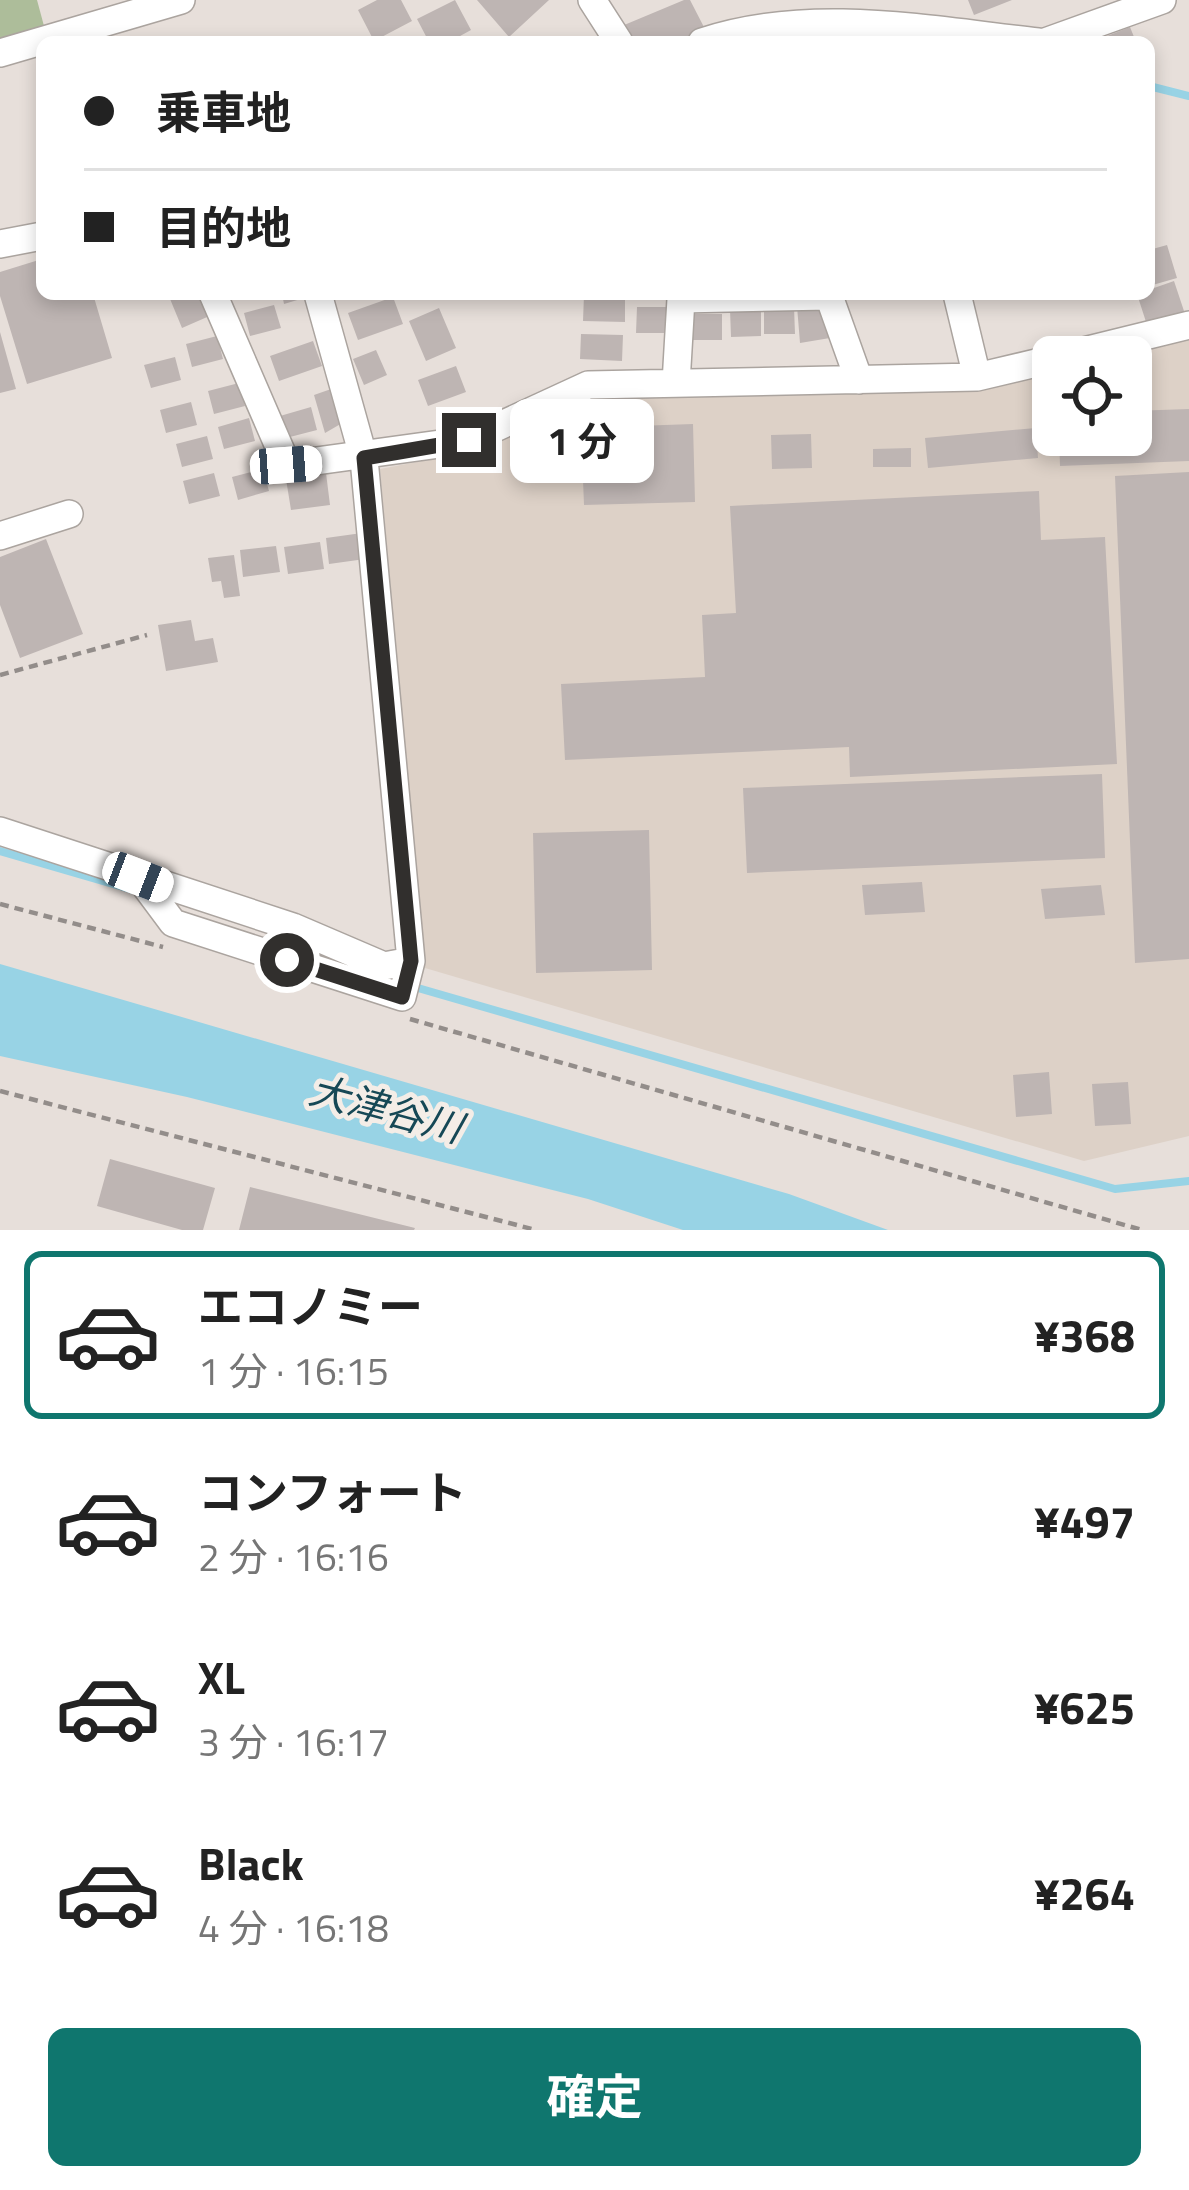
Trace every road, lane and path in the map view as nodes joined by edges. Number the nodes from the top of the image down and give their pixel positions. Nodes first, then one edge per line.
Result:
1 (182, 0) edge
2 (592, 0) edge
3 (1162, 0) edge
4 (897, 34) edge
5 (58, 36) edge
6 (615, 36) edge
7 (720, 36) edge
8 (933, 36) edge
9 (1059, 36) edge
10 (36, 43) edge
11 (0, 53) edge
12 (36, 237) edge
13 (0, 244) edge
14 (215, 300) edge
15 (320, 300) edge
16 (681, 300) edge
17 (831, 300) edge
18 (958, 300) edge
19 (1189, 325) edge
20 (1145, 336) edge
21 (1032, 364) edge
22 (977, 377) junction
23 (859, 380) junction
24 (676, 383) junction
25 (364, 458) junction
26 (69, 514) dead end
27 (0, 536) edge
28 (147, 635) dead end
29 (0, 674) edge
30 (0, 831) edge
31 (0, 904) edge
32 (168, 948) dead end
33 (396, 1015) dead end
34 (0, 1091) edge
35 (536, 1230) edge
36 (1142, 1230) edge

1 - 5 street
2 - 6 street
3 - 9 street
4 - 7 street
4 - 8 street
10 - 11 street
12 - 13 street
14 - 25 street
15 - 25 street
16 - 24 street
17 - 23 street
18 - 22 street
19 - 20 street
21 - 22 street
22 - 23 street
23 - 24 street
24 - 25 street
25 - 30 street
26 - 27 street
28 - 29 path
31 - 32 path
33 - 36 path
34 - 35 path

